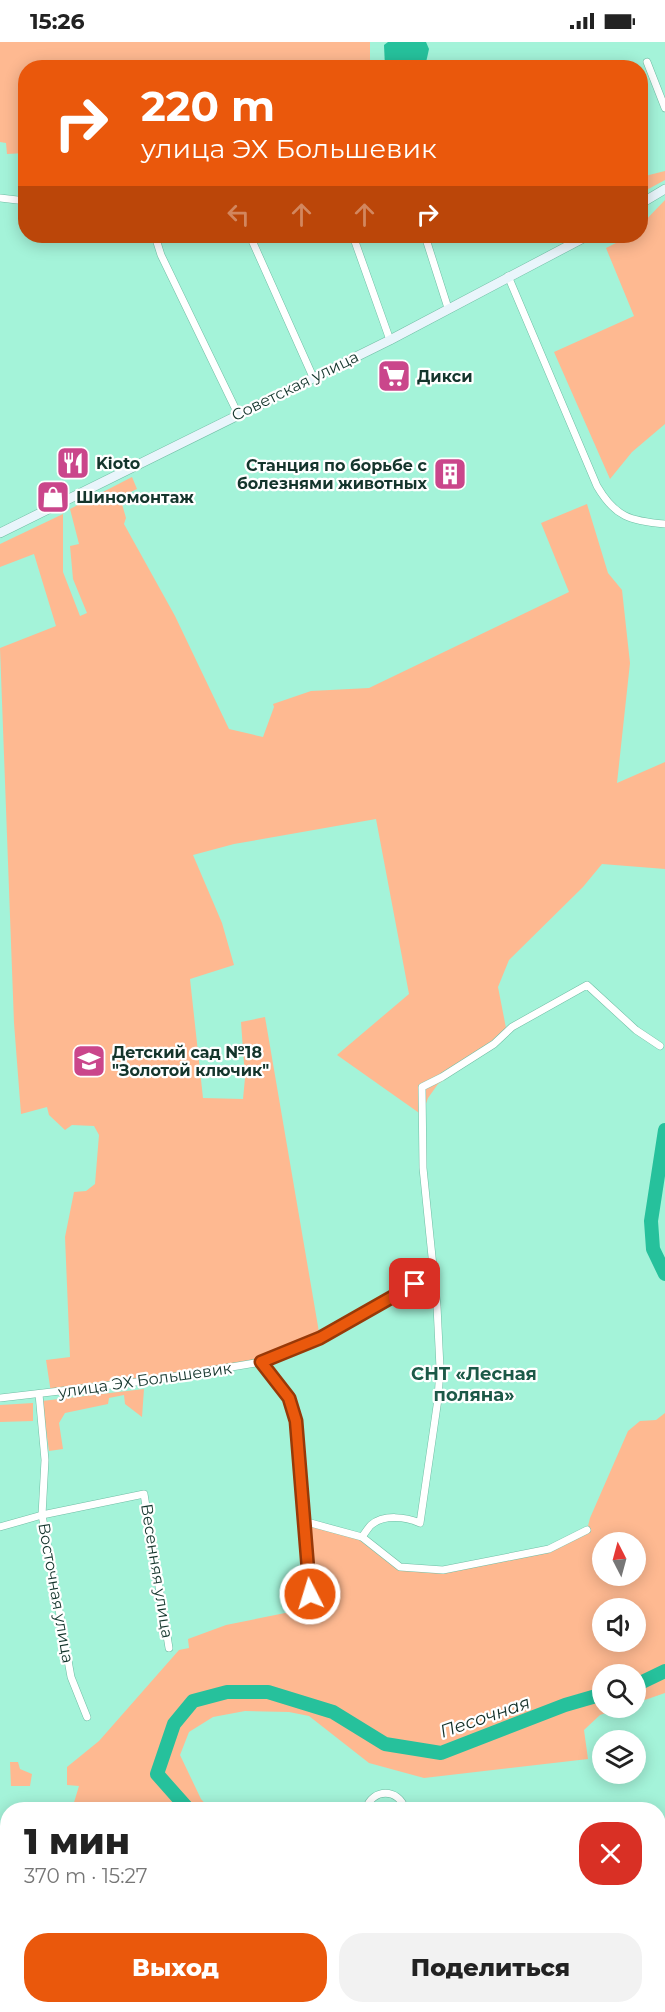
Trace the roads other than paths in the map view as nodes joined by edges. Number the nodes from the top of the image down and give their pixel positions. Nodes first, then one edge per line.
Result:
1 (648, 67) edge
2 (665, 108) edge
3 (665, 189) edge
4 (0, 198) edge
5 (648, 199) edge
6 (18, 200) edge
7 (157, 243) edge
8 (253, 243) edge
9 (356, 243) edge
10 (427, 243) edge
11 (573, 243) edge
12 (508, 276) junction
13 (448, 308) junction
14 (390, 339) junction
15 (313, 377) junction
16 (238, 414) junction
17 (665, 524) edge
18 (0, 533) edge
19 (660, 1046) dead end
20 (415, 1284) dead end
21 (261, 1362) junction
22 (39, 1394) junction
23 (0, 1398) edge
24 (42, 1515) junction
25 (307, 1522) dead end
26 (0, 1527) edge
27 (587, 1530) dead end
28 (362, 1537) junction
29 (312, 1610) dead end
30 (169, 1648) dead end
31 (87, 1717) dead end
32 (370, 1802) edge
33 (402, 1802) edge

1 - 2 street
3 - 5 main road
4 - 6 street
7 - 16 street
8 - 15 street
9 - 14 street
10 - 13 street
11 - 12 main road, Советская улица
12 - 13 main road, Советская улица
12 - 17 street
13 - 14 main road, Советская улица
14 - 15 main road, Советская улица
15 - 16 main road, Советская улица
16 - 18 main road, Советская улица
19 - 28 street
20 - 21 street, улица ЭХ Большевик
21 - 22 street, улица ЭХ Большевик
21 - 29 street
22 - 23 street, улица ЭХ Большевик
22 - 24 street, Восточная улица
24 - 26 street
24 - 30 street, Весенняя улица
24 - 31 street, Восточная улица
25 - 28 street
27 - 28 street
32 - 33 street

